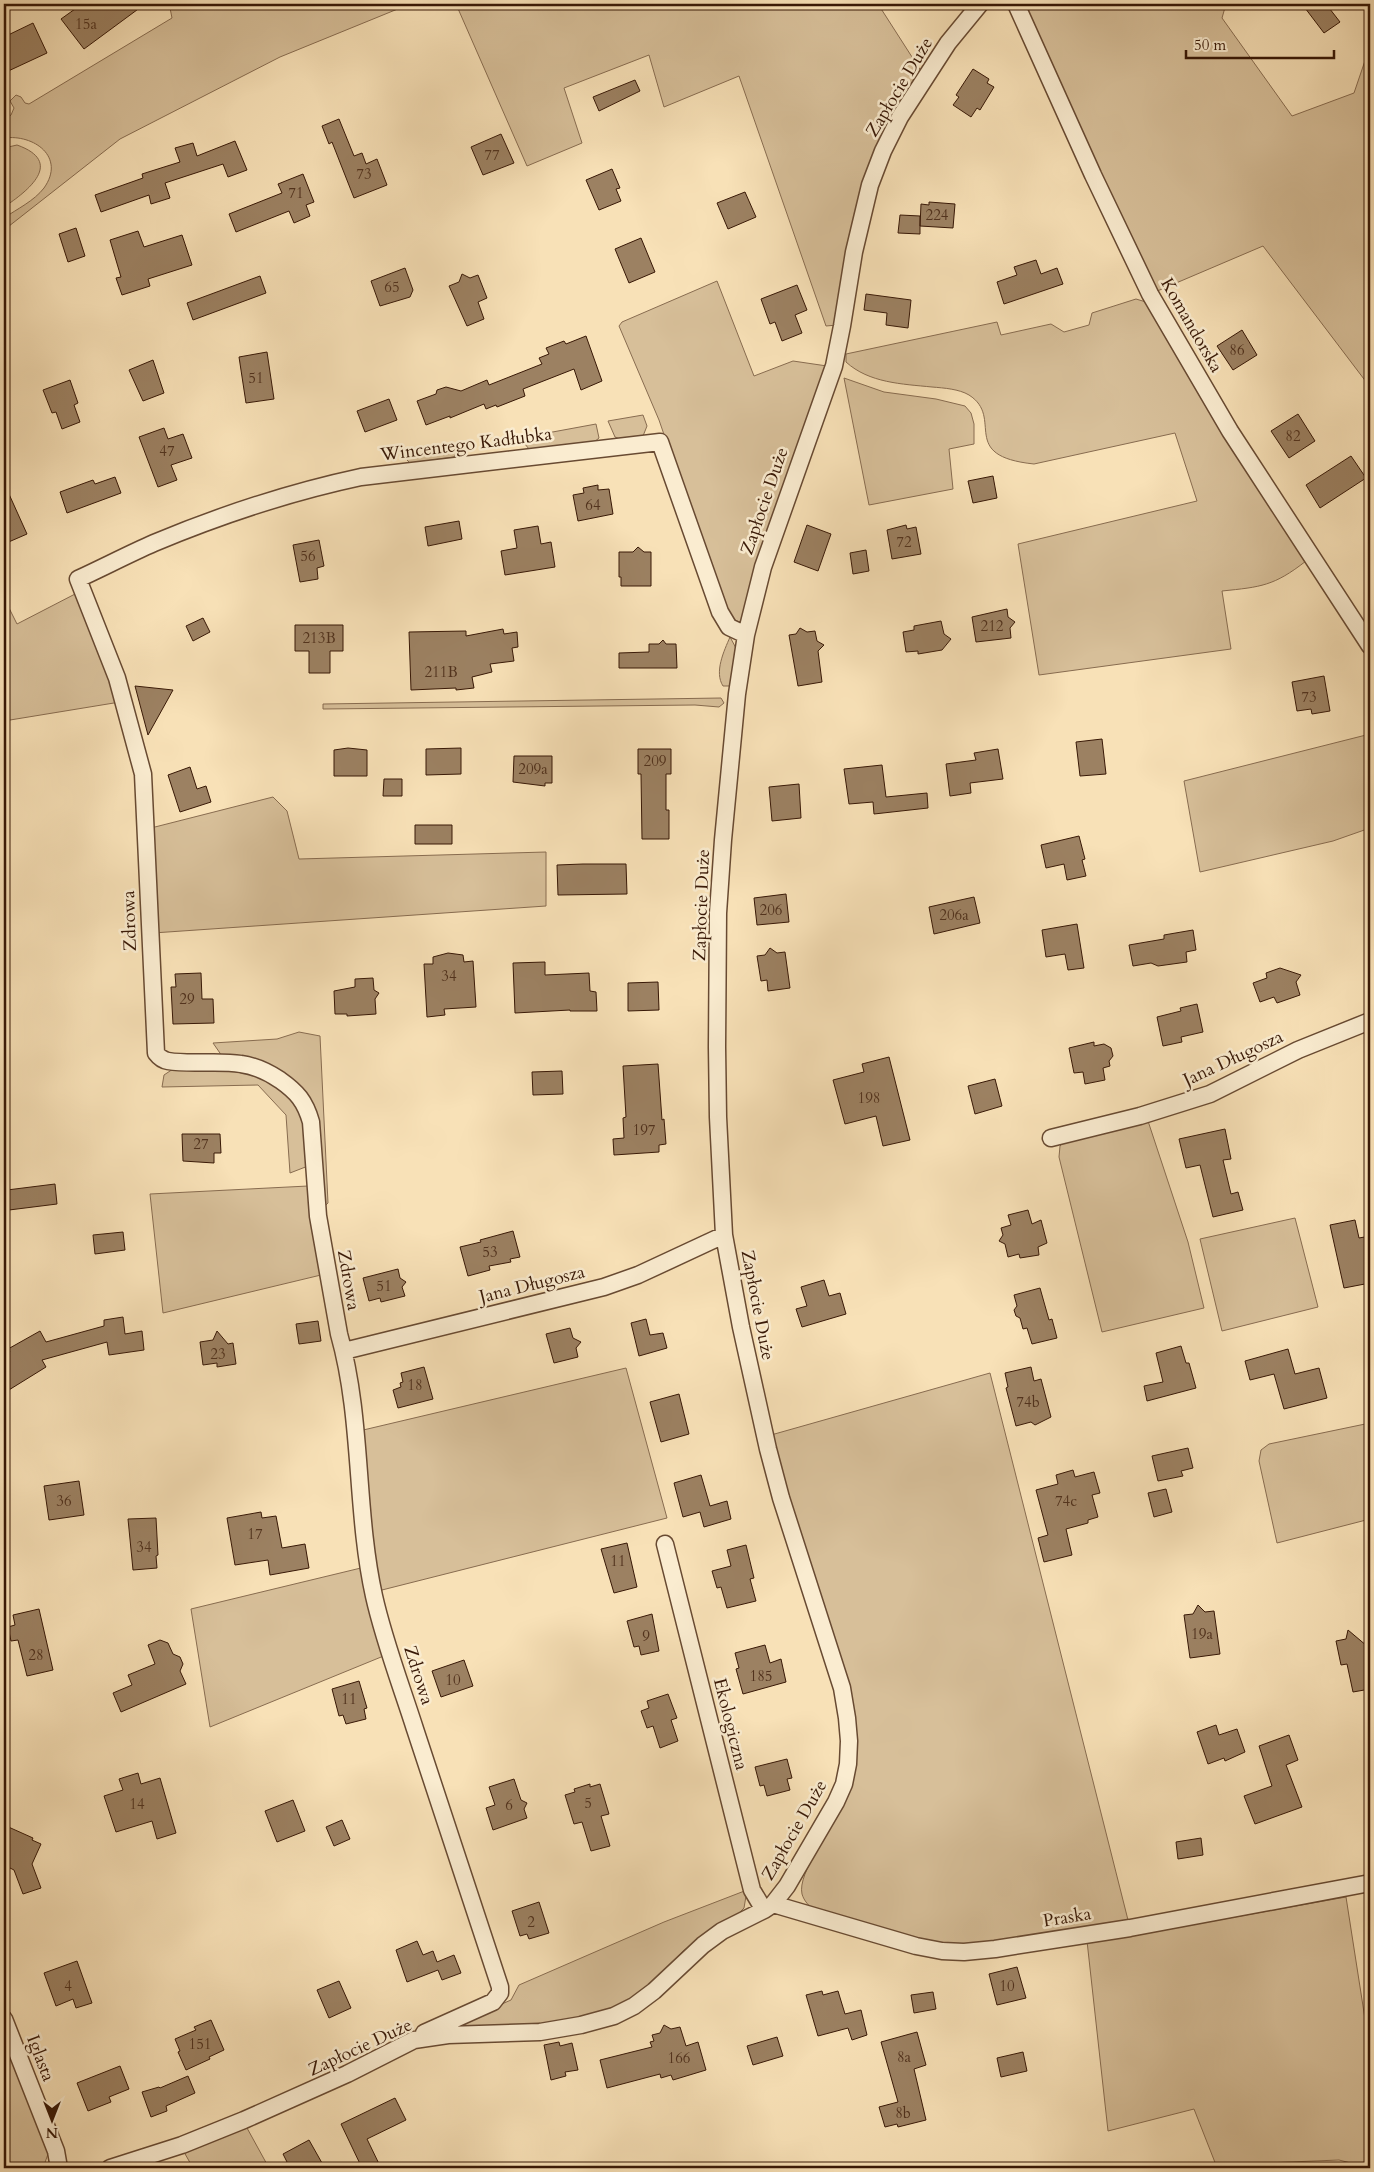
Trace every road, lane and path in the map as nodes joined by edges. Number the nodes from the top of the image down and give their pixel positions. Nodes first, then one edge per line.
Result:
1 (980, 4) edge
2 (1016, 4) edge
3 (78, 579) joint
4 (746, 636) junction
5 (1370, 646) edge
6 (1370, 1021) edge
7 (1051, 1138) dead end
8 (724, 1235) junction
9 (344, 1351) junction
10 (665, 1544) dead end
11 (1370, 1883) edge
12 (768, 1907) junction
13 (4, 2019) edge
14 (414, 2040) junction
15 (59, 2168) edge
16 (110, 2168) edge

1 - 4 street, Zapłocie Duże
2 - 5 street, Komandorska
3 - 4 street, Wincentego Kadłubka
3 - 9 street, Zdrowa
4 - 8 street, Zapłocie Duże
6 - 7 street, Jana Długosza
8 - 9 street, Jana Długosza
8 - 12 street, Zapłocie Duże
9 - 14 street, Zdrowa
10 - 12 street, Ekologiczna
11 - 12 street, Praska
12 - 14 street, Zapłocie Duże
13 - 15 street, Iglasta
14 - 16 street, Zapłocie Duże

